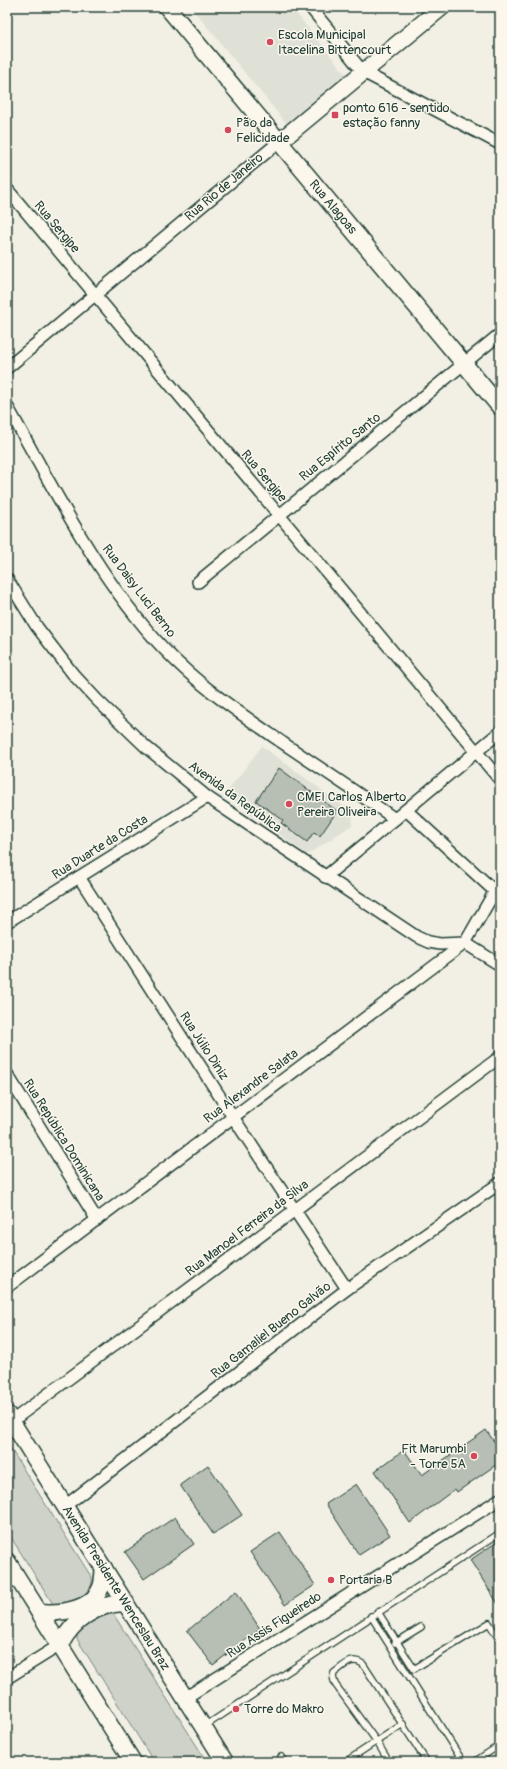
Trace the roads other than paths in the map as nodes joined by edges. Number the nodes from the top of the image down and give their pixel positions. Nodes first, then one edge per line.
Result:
1 (166, 7) edge
2 (310, 7) edge
3 (442, 7) edge
4 (363, 72) junction
5 (279, 142) junction
6 (500, 144) edge
7 (7, 189) edge
8 (95, 295) junction
9 (500, 334) edge
10 (464, 363) junction
11 (7, 368) edge
12 (7, 406) edge
13 (500, 407) edge
14 (279, 516) junction
15 (7, 579) edge
16 (198, 582) dead end
17 (500, 732) edge
18 (475, 752) junction
19 (500, 780) edge
20 (207, 796) junction
21 (406, 810) junction
22 (395, 819) junction
23 (79, 877) junction
24 (325, 877) junction
25 (498, 894) edge
26 (8, 918) edge
27 (465, 943) junction
28 (500, 965) edge
29 (500, 1057) edge
30 (7, 1074) edge
31 (233, 1117) junction
32 (500, 1183) edge
33 (295, 1210) junction
34 (97, 1220) junction
35 (7, 1288) edge
36 (347, 1289) junction
37 (9, 1417) edge
38 (500, 1499) edge
39 (64, 1506) junction
40 (500, 1533) edge
41 (7, 1561) edge
42 (104, 1568) junction
43 (126, 1603) junction
44 (39, 1612) junction
45 (378, 1612) junction
46 (371, 1616) junction
47 (421, 1627) dead end
48 (397, 1641) junction
49 (500, 1641) edge
50 (60, 1645) junction
51 (391, 1645) junction
52 (7, 1678) edge
53 (185, 1698) junction
54 (403, 1724) junction
55 (203, 1728) junction
56 (377, 1742) junction
57 (500, 1745) edge
58 (133, 1762) edge
59 (225, 1762) edge
60 (345, 1762) edge
61 (389, 1762) edge
62 (428, 1762) edge
63 (463, 1762) edge
64 (474, 1762) edge

1 - 5 main road, Rua Alagoas
2 - 4 street
3 - 4 main road, Rua Rio de Janeiro
4 - 5 main road, Rua Rio de Janeiro
4 - 6 street
5 - 8 street, Rua Rio de Janeiro
5 - 10 main road, Rua Alagoas
7 - 8 street, Rua Sergipe
8 - 11 street, Rua Rio de Janeiro
8 - 14 street, Rua Sergipe
9 - 10 street, Rua Espírito Santo
10 - 13 main road, Rua Alagoas
10 - 14 street, Rua Espírito Santo
12 - 22 street, Rua Daisy Luci Berno
14 - 16 street, Rua Espírito Santo
14 - 18 street, Rua Sergipe
15 - 20 street, Avenida da República
17 - 18 street
18 - 19 street, Rua Sergipe
18 - 21 street
20 - 23 street, Rua Duarte da Costa
20 - 24 street, Avenida da República
21 - 22 street
21 - 25 street
22 - 24 street
23 - 26 street, Rua Duarte da Costa
23 - 31 street, Rua Júlio Diniz
24 - 27 street, Avenida da República
25 - 27 street, Rua Alexandre Salata
27 - 28 street
27 - 31 street, Rua Alexandre Salata
29 - 33 street, Rua Manoel Ferreira da Silva
30 - 34 street, Rua República Dominicana
31 - 33 street, Rua Júlio Diniz
31 - 34 street, Rua Alexandre Salata
32 - 36 street, Rua Gamaliel Bueno Galvão
33 - 36 street, Rua Júlio Diniz
33 - 37 street, Rua Manoel Ferreira da Silva
34 - 35 street, Rua Alexandre Salata
36 - 39 street, Rua Gamaliel Bueno Galvão
37 - 39 main road, Avenida Presidente Wenceslau Braz
38 - 53 street, Rua Assis Figueiredo
39 - 42 main road, Avenida Presidente Wenceslau Braz
40 - 45 lane
41 - 44 main road
42 - 43 main road, Avenida Presidente Wenceslau Braz
42 - 44 main road
43 - 50 main road
43 - 53 main road, Avenida Presidente Wenceslau Braz
44 - 50 main road
45 - 46 lane
45 - 48 lane
46 - 51 lane
46 - 55 lane
47 - 48 lane
48 - 49 lane
48 - 51 lane
50 - 52 street
50 - 58 main road
51 - 63 lane
53 - 55 main road, Avenida Presidente Wenceslau Braz
54 - 56 lane
54 - 56 lane
54 - 62 lane
55 - 59 main road, Avenida Presidente Wenceslau Braz
56 - 60 lane
56 - 61 lane
57 - 64 lane

